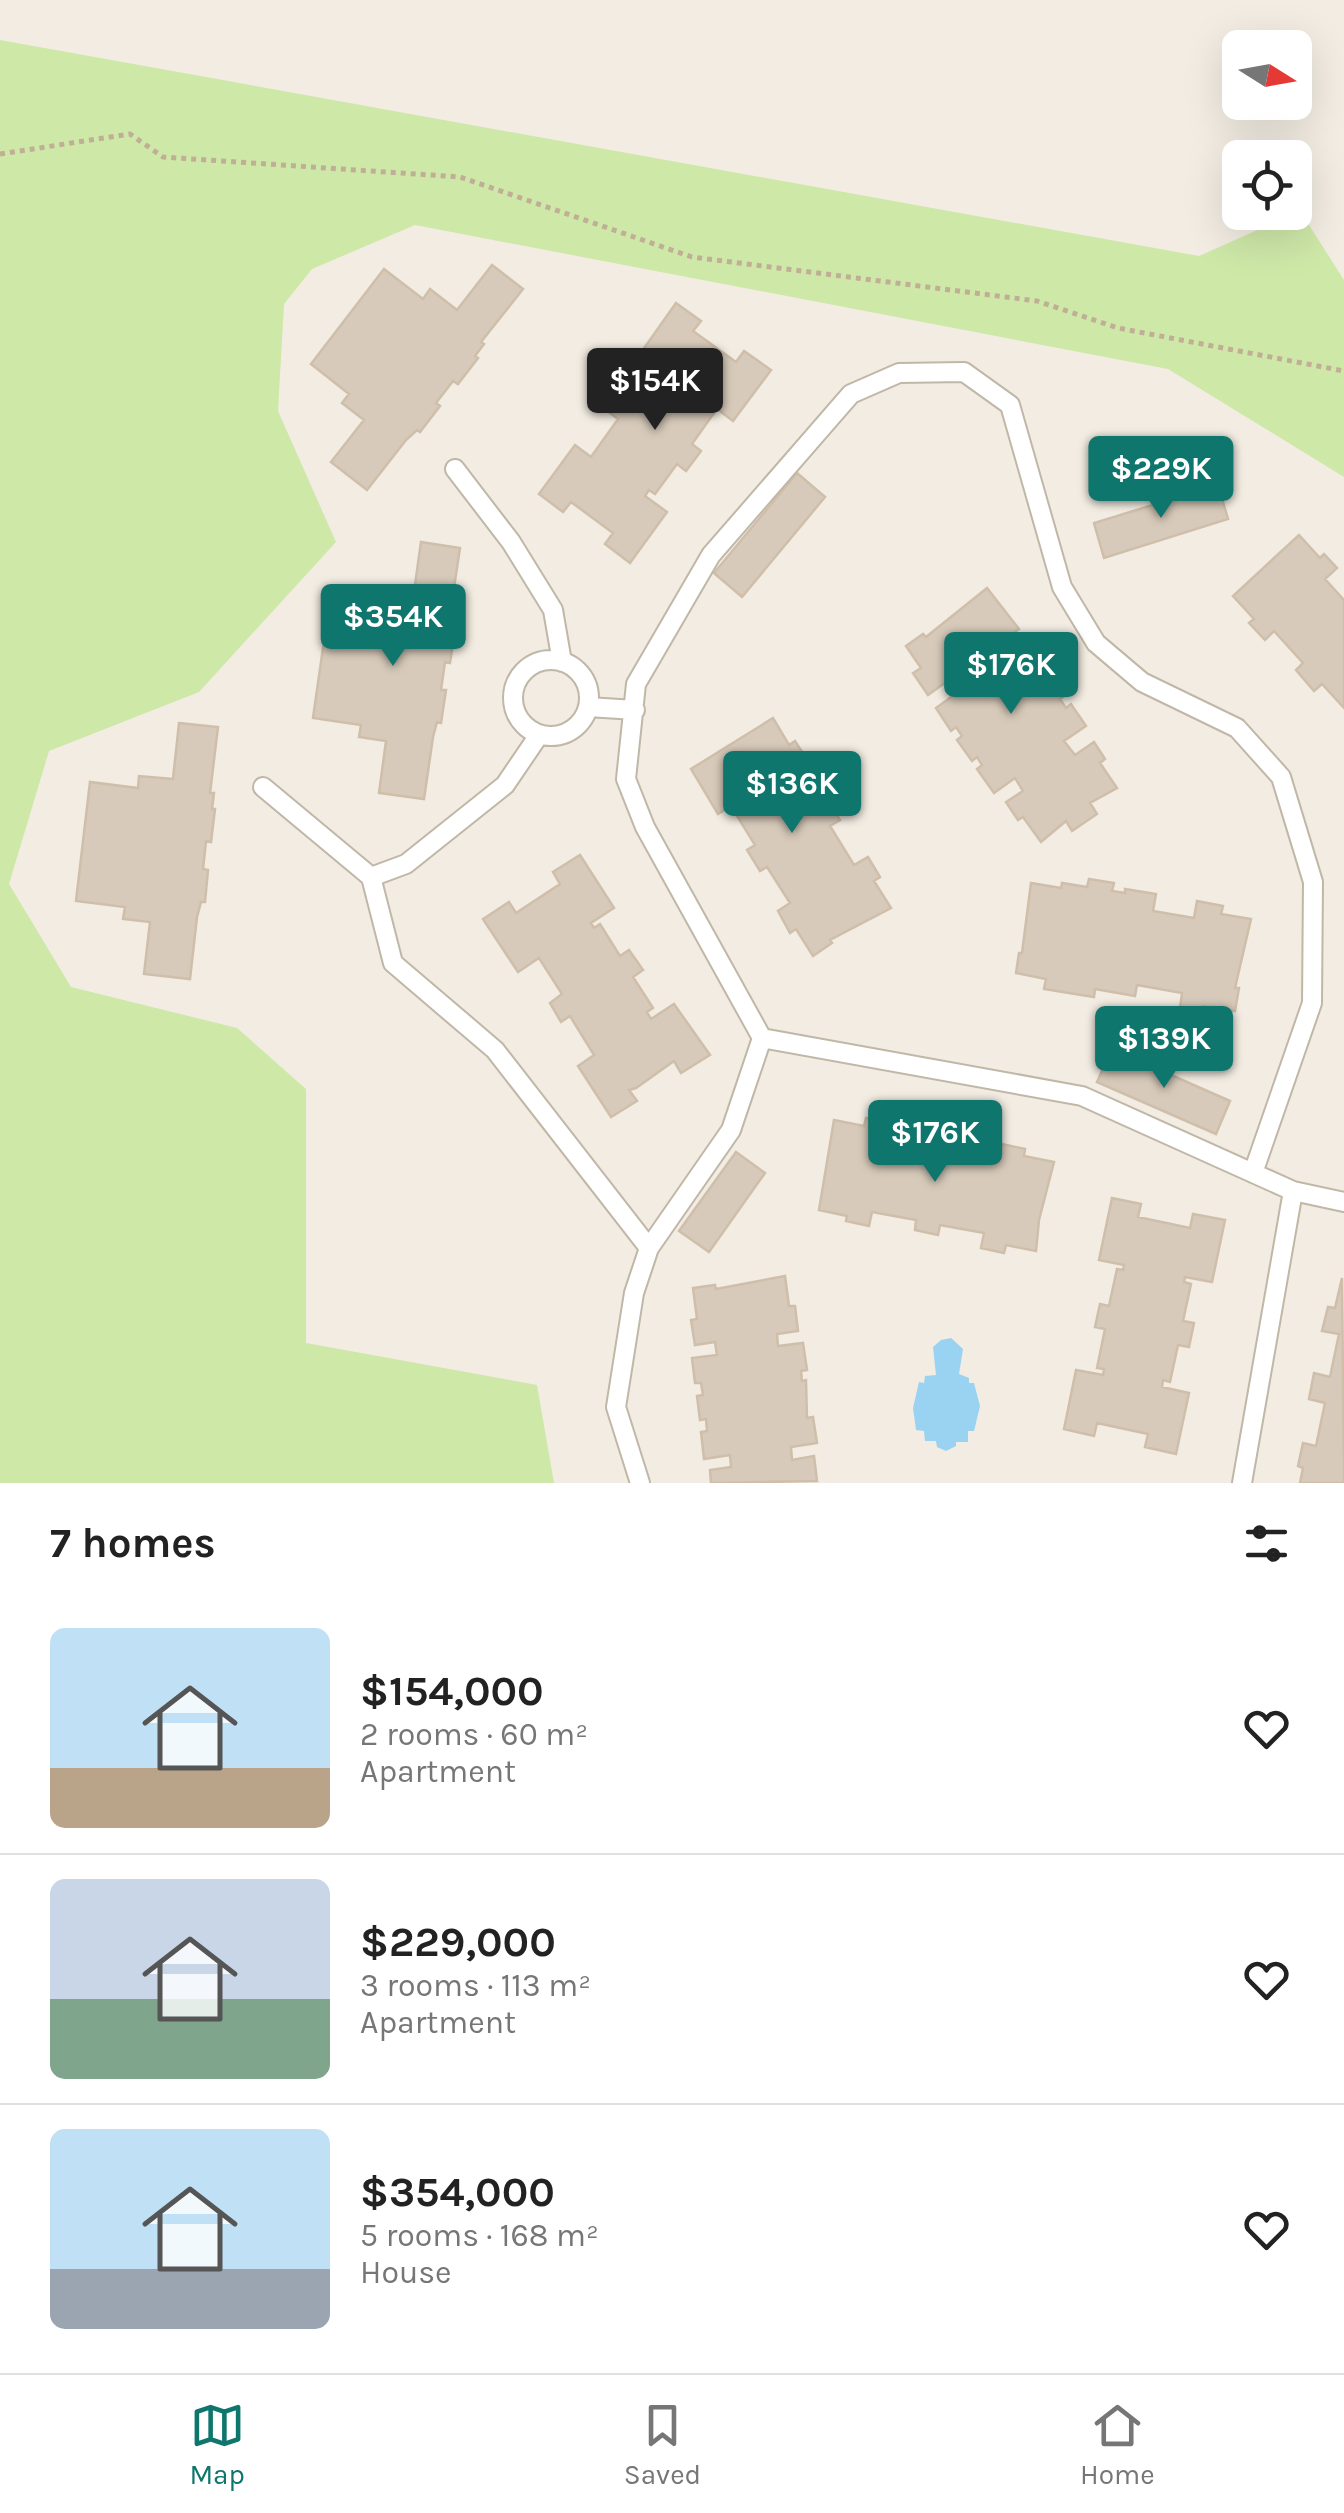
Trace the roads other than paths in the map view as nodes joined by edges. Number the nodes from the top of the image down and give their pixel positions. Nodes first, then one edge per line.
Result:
1 (455, 468) dead end
2 (562, 662) junction
3 (588, 707) junction
4 (635, 710) junction
5 (540, 735) junction
6 (262, 787) dead end
7 (371, 877) junction
8 (762, 1038) junction
9 (1252, 1173) junction
10 (1292, 1191) junction
11 (1344, 1202) edge
12 (649, 1248) junction
13 (640, 1483) edge
14 (1242, 1483) edge

1 - 2 lane
2 - 3 lane
2 - 5 lane
3 - 4 lane
3 - 5 lane
4 - 8 lane
4 - 9 lane
5 - 7 lane
6 - 7 lane
7 - 12 lane
8 - 9 lane
8 - 12 lane
9 - 10 lane
10 - 11 lane
10 - 14 lane
12 - 13 lane

